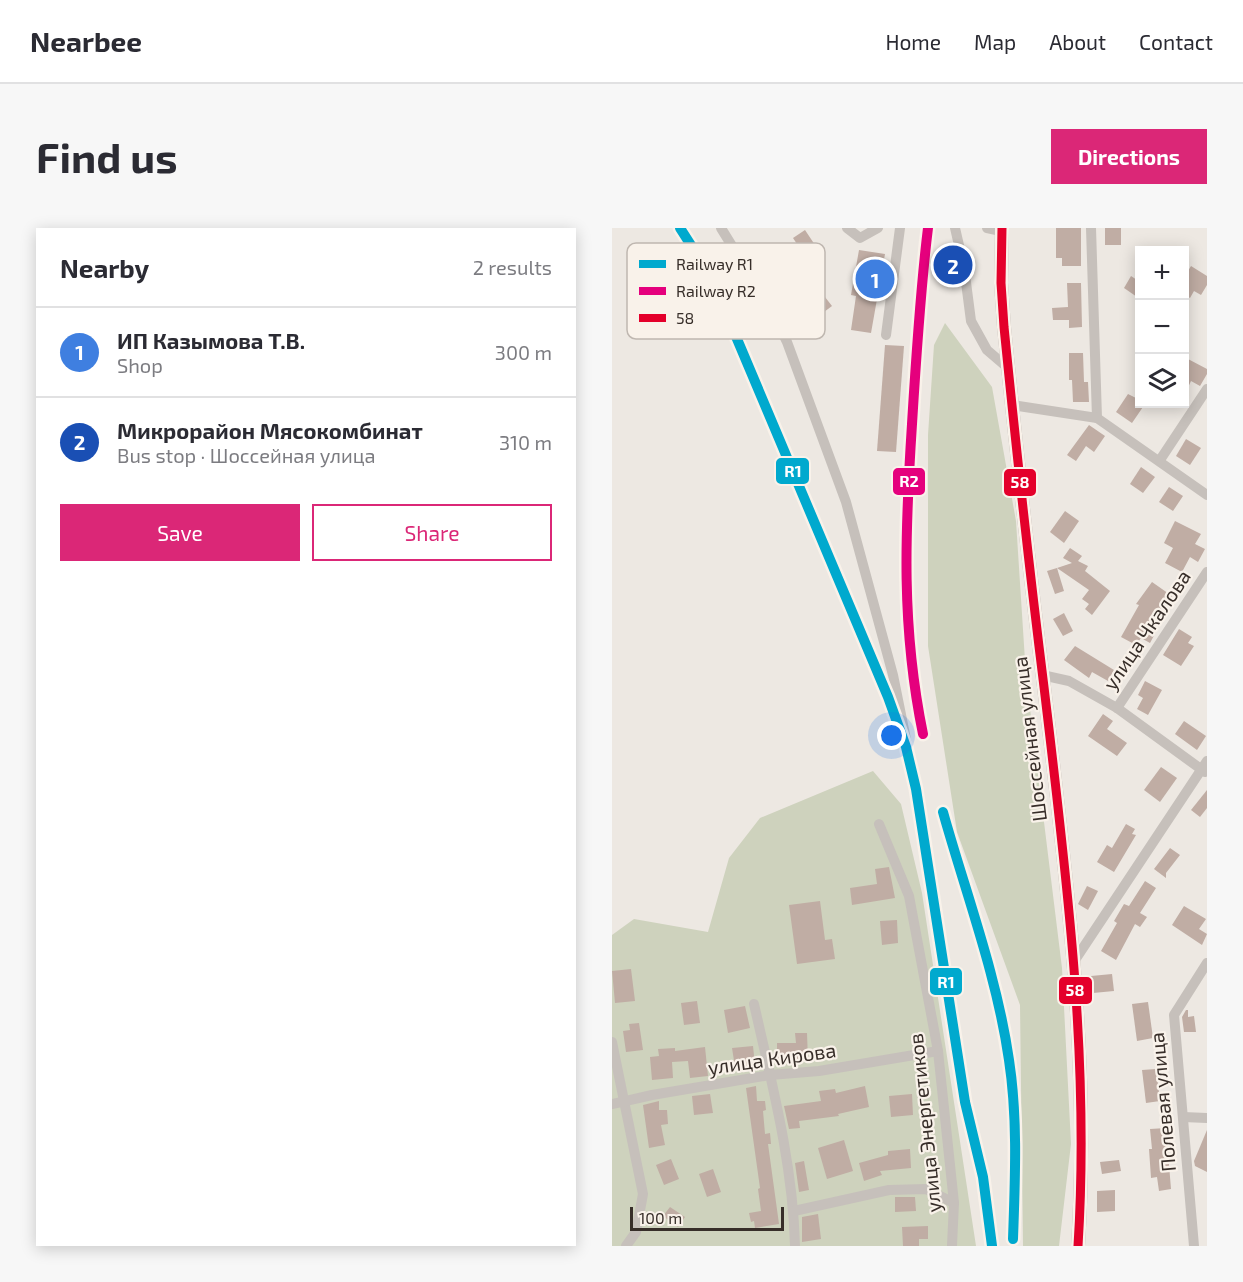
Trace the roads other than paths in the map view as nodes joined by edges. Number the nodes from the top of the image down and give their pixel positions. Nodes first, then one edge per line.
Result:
1 (722, 228) edge
2 (847, 228) edge
3 (878, 228) edge
4 (900, 228) edge
5 (955, 228) edge
6 (1091, 228) edge
7 (997, 229) edge
8 (731, 243) edge
9 (886, 335) dead end
10 (785, 339) edge
11 (1008, 368) junction
12 (1207, 389) edge
13 (1012, 405) junction
14 (1097, 418) junction
15 (1160, 460) junction
16 (1207, 495) edge
17 (1207, 572) edge
18 (1042, 675) junction
19 (1117, 708) junction
20 (1205, 768) edge
21 (916, 789) dead end
22 (879, 824) dead end
23 (1073, 963) junction
24 (1207, 963) edge
25 (754, 1004) dead end
26 (612, 1042) edge
27 (938, 1052) junction
28 (770, 1075) junction
29 (618, 1102) edge
30 (1183, 1117) junction
31 (1207, 1118) edge
32 (954, 1203) junction
33 (794, 1211) junction
34 (626, 1246) edge
35 (795, 1246) edge
36 (952, 1246) edge
37 (1078, 1246) edge
38 (1194, 1246) edge

1 - 8 street
2 - 3 street
4 - 9 street
5 - 11 street
6 - 14 street
7 - 11 main road, Шоссейная улица
10 - 21 street
11 - 13 main road, Шоссейная улица
12 - 15 street
13 - 14 street
13 - 18 main road, Шоссейная улица
14 - 15 street
15 - 16 street
17 - 19 street, улица Чкалова
18 - 19 street
18 - 23 main road, Шоссейная улица
19 - 20 street
20 - 23 street
22 - 27 street, улица Энергетиков
23 - 37 main road, Шоссейная улица
24 - 30 street, Полевая улица
25 - 28 street
26 - 29 street
27 - 28 street, улица Кирова
27 - 32 street, улица Энергетиков
28 - 29 street, улица Кирова
28 - 33 street
29 - 34 street
30 - 31 street
30 - 38 street, Полевая улица
32 - 33 street
32 - 36 street, улица Энергетиков
33 - 35 street

